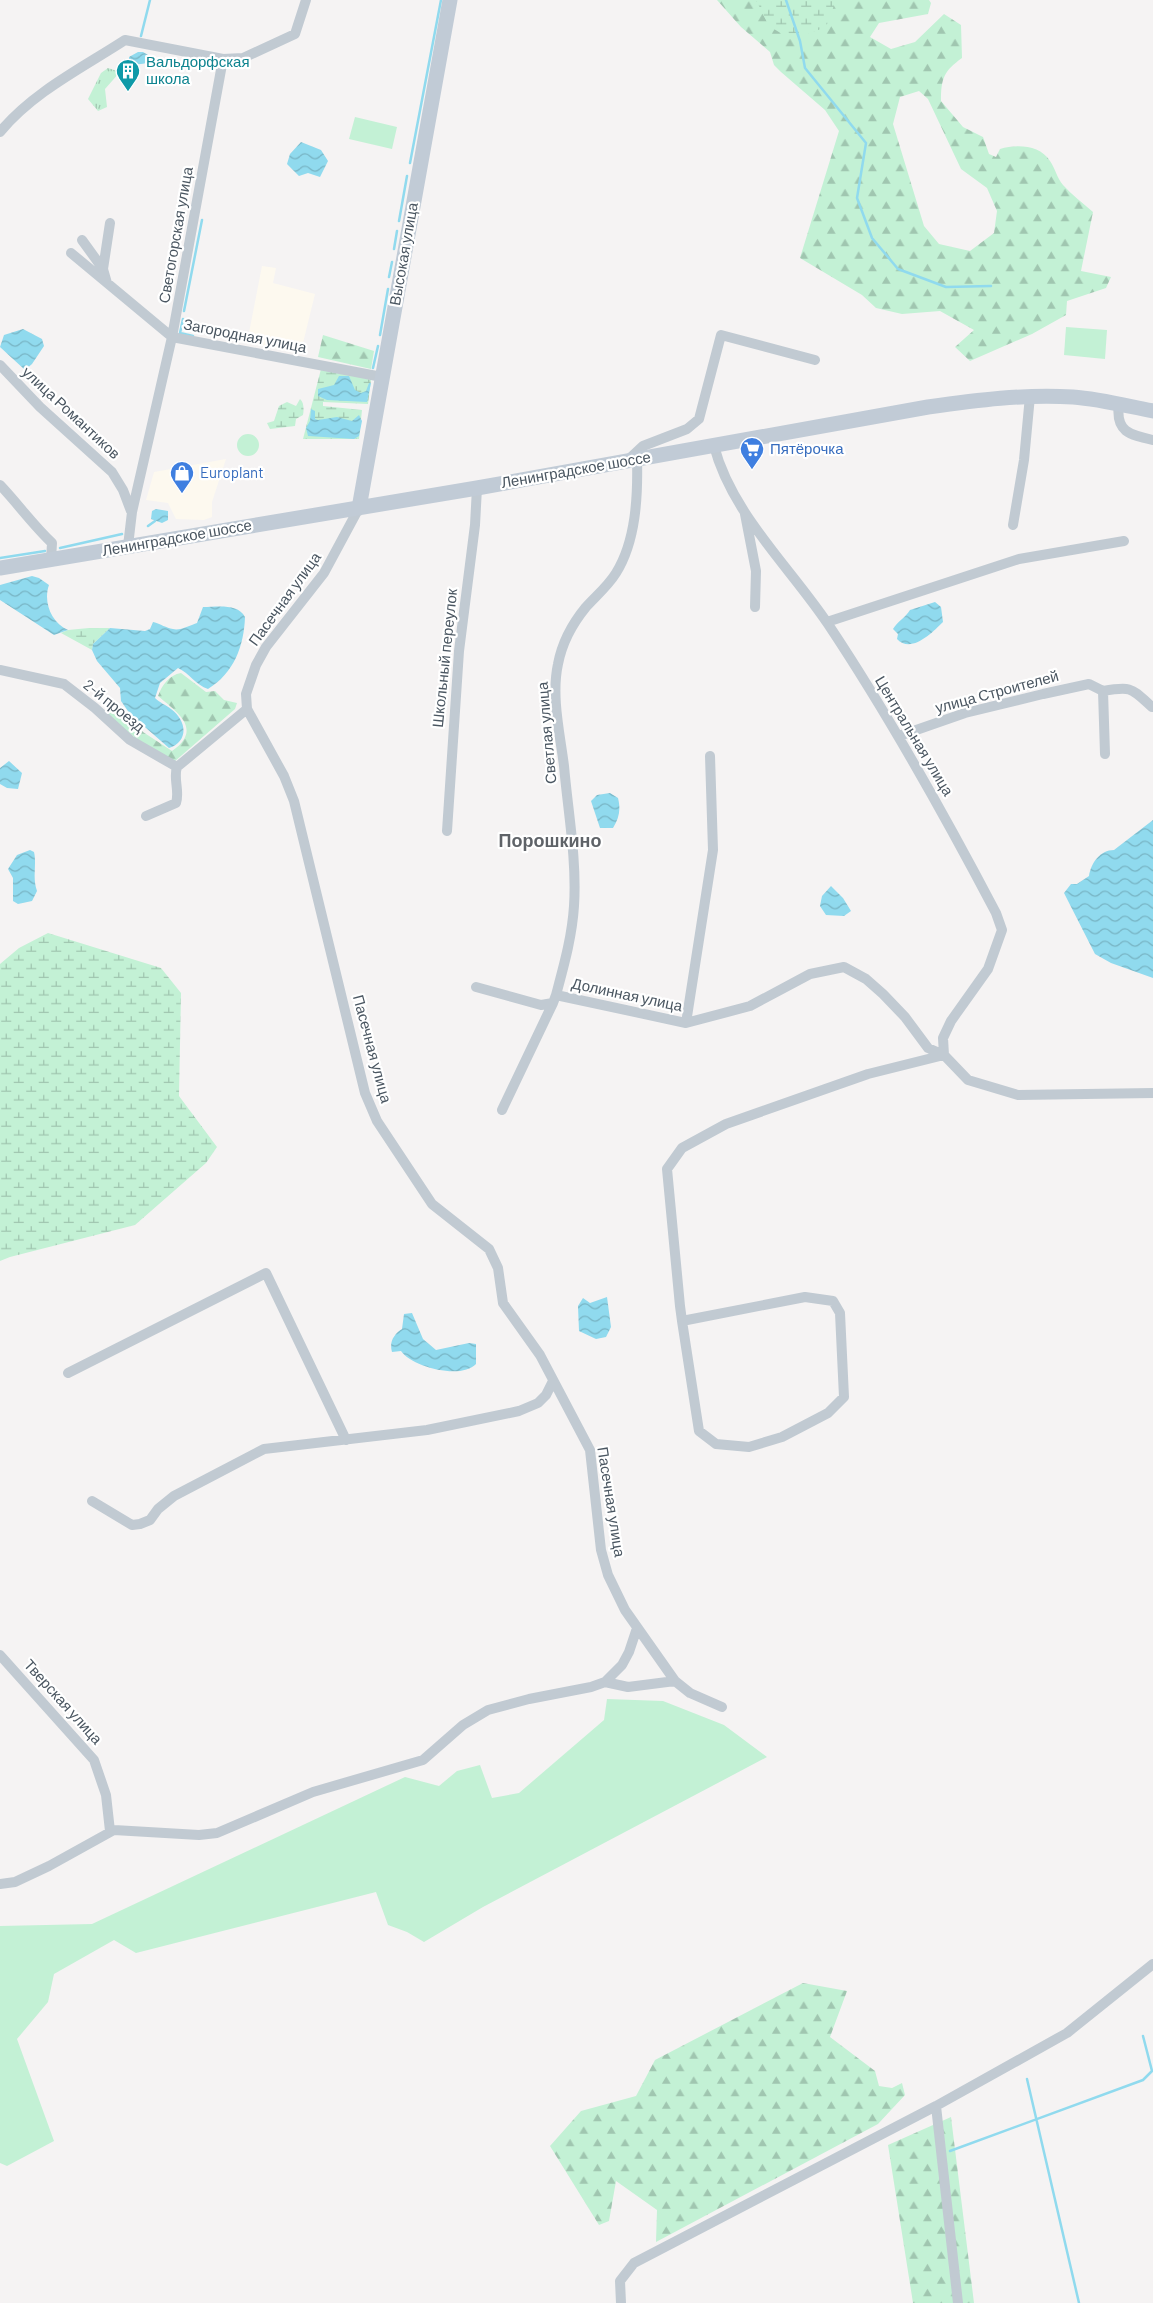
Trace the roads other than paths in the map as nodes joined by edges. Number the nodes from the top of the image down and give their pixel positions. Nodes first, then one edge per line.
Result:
1 (306, 0) edge
2 (450, 0) edge
3 (223, 59) junction
4 (0, 132) edge
5 (110, 223) dead end
6 (82, 240) dead end
7 (71, 253) dead end
8 (103, 269) junction
9 (107, 283) junction
10 (172, 337) junction
11 (815, 360) dead end
12 (0, 365) edge
13 (382, 377) junction
14 (1030, 396) junction
15 (1119, 404) junction
16 (1153, 411) edge
17 (1153, 440) edge
18 (714, 446) junction
19 (632, 460) junction
20 (0, 485) edge
21 (477, 488) junction
22 (359, 508) junction
23 (745, 510) junction
24 (132, 512) junction
25 (1013, 525) dead end
26 (1124, 541) dead end
27 (128, 546) junction
28 (51, 560) junction
29 (0, 568) edge
30 (755, 606) dead end
31 (827, 622) junction
32 (0, 670) edge
33 (1103, 691) junction
34 (1152, 707) edge
35 (247, 708) junction
36 (900, 736) junction
37 (1105, 754) dead end
38 (710, 756) dead end
39 (177, 767) junction
40 (146, 816) dead end
41 (447, 831) dead end
42 (476, 987) dead end
43 (554, 999) junction
44 (686, 1023) junction
45 (944, 1056) junction
46 (1153, 1093) edge
47 (502, 1110) dead end
48 (682, 1320) junction
49 (68, 1373) dead end
50 (554, 1381) junction
51 (346, 1440) junction
52 (92, 1501) dead end
53 (637, 1628) junction
54 (0, 1655) edge
55 (675, 1681) junction
56 (605, 1682) junction
57 (722, 1707) dead end
58 (110, 1831) junction
59 (0, 1884) edge
60 (1153, 1964) edge
61 (936, 2106) junction
62 (621, 2303) edge
63 (958, 2303) edge

1 - 3 street
2 - 13 main road, Высокая улица
3 - 4 street
3 - 10 street, Светогорская улица
5 - 8 street
6 - 8 street
7 - 9 street, Загородная улица
8 - 9 street
9 - 10 street, Загородная улица
10 - 13 street, Загородная улица
10 - 24 street, Светогорская улица
11 - 19 street
12 - 24 street, улица Романтиков
13 - 22 main road, Высокая улица
14 - 15 main road, Ленинградское шоссе
14 - 18 main road, Ленинградское шоссе
14 - 25 street
15 - 16 main road, Ленинградское шоссе
15 - 17 street
18 - 19 main road, Ленинградское шоссе
18 - 23 street, Центральная улица
19 - 21 main road, Ленинградское шоссе
19 - 43 street, Светлая улица
20 - 28 street
21 - 22 main road, Ленинградское шоссе
21 - 41 street, Школьный переулок
22 - 27 main road, Ленинградское шоссе
22 - 35 street, Пасечная улица
23 - 30 street
23 - 31 street, Центральная улица
24 - 27 street, Светогорская улица
26 - 31 street
27 - 28 main road, Ленинградское шоссе
28 - 29 main road, Ленинградское шоссе
31 - 36 street, Центральная улица
32 - 39 street, 2-й проезд
33 - 34 street, улица Строителей
33 - 36 street, улица Строителей
33 - 37 street
35 - 39 street
35 - 50 street, Пасечная улица
36 - 45 street, Центральная улица
38 - 44 street
39 - 40 street
42 - 43 street, Долинная улица
43 - 44 street, Долинная улица
43 - 47 street, Светлая улица
44 - 45 street, Долинная улица
45 - 46 street, Долинная улица
45 - 48 street
48 - 48 street
49 - 51 street
50 - 51 street
50 - 53 street, Пасечная улица
51 - 52 street
53 - 55 street, Пасечная улица
53 - 56 street
54 - 58 street, Тверская улица
55 - 56 street
55 - 57 street, Пасечная улица
56 - 58 street
58 - 59 street
60 - 61 street
61 - 62 street
61 - 63 street

